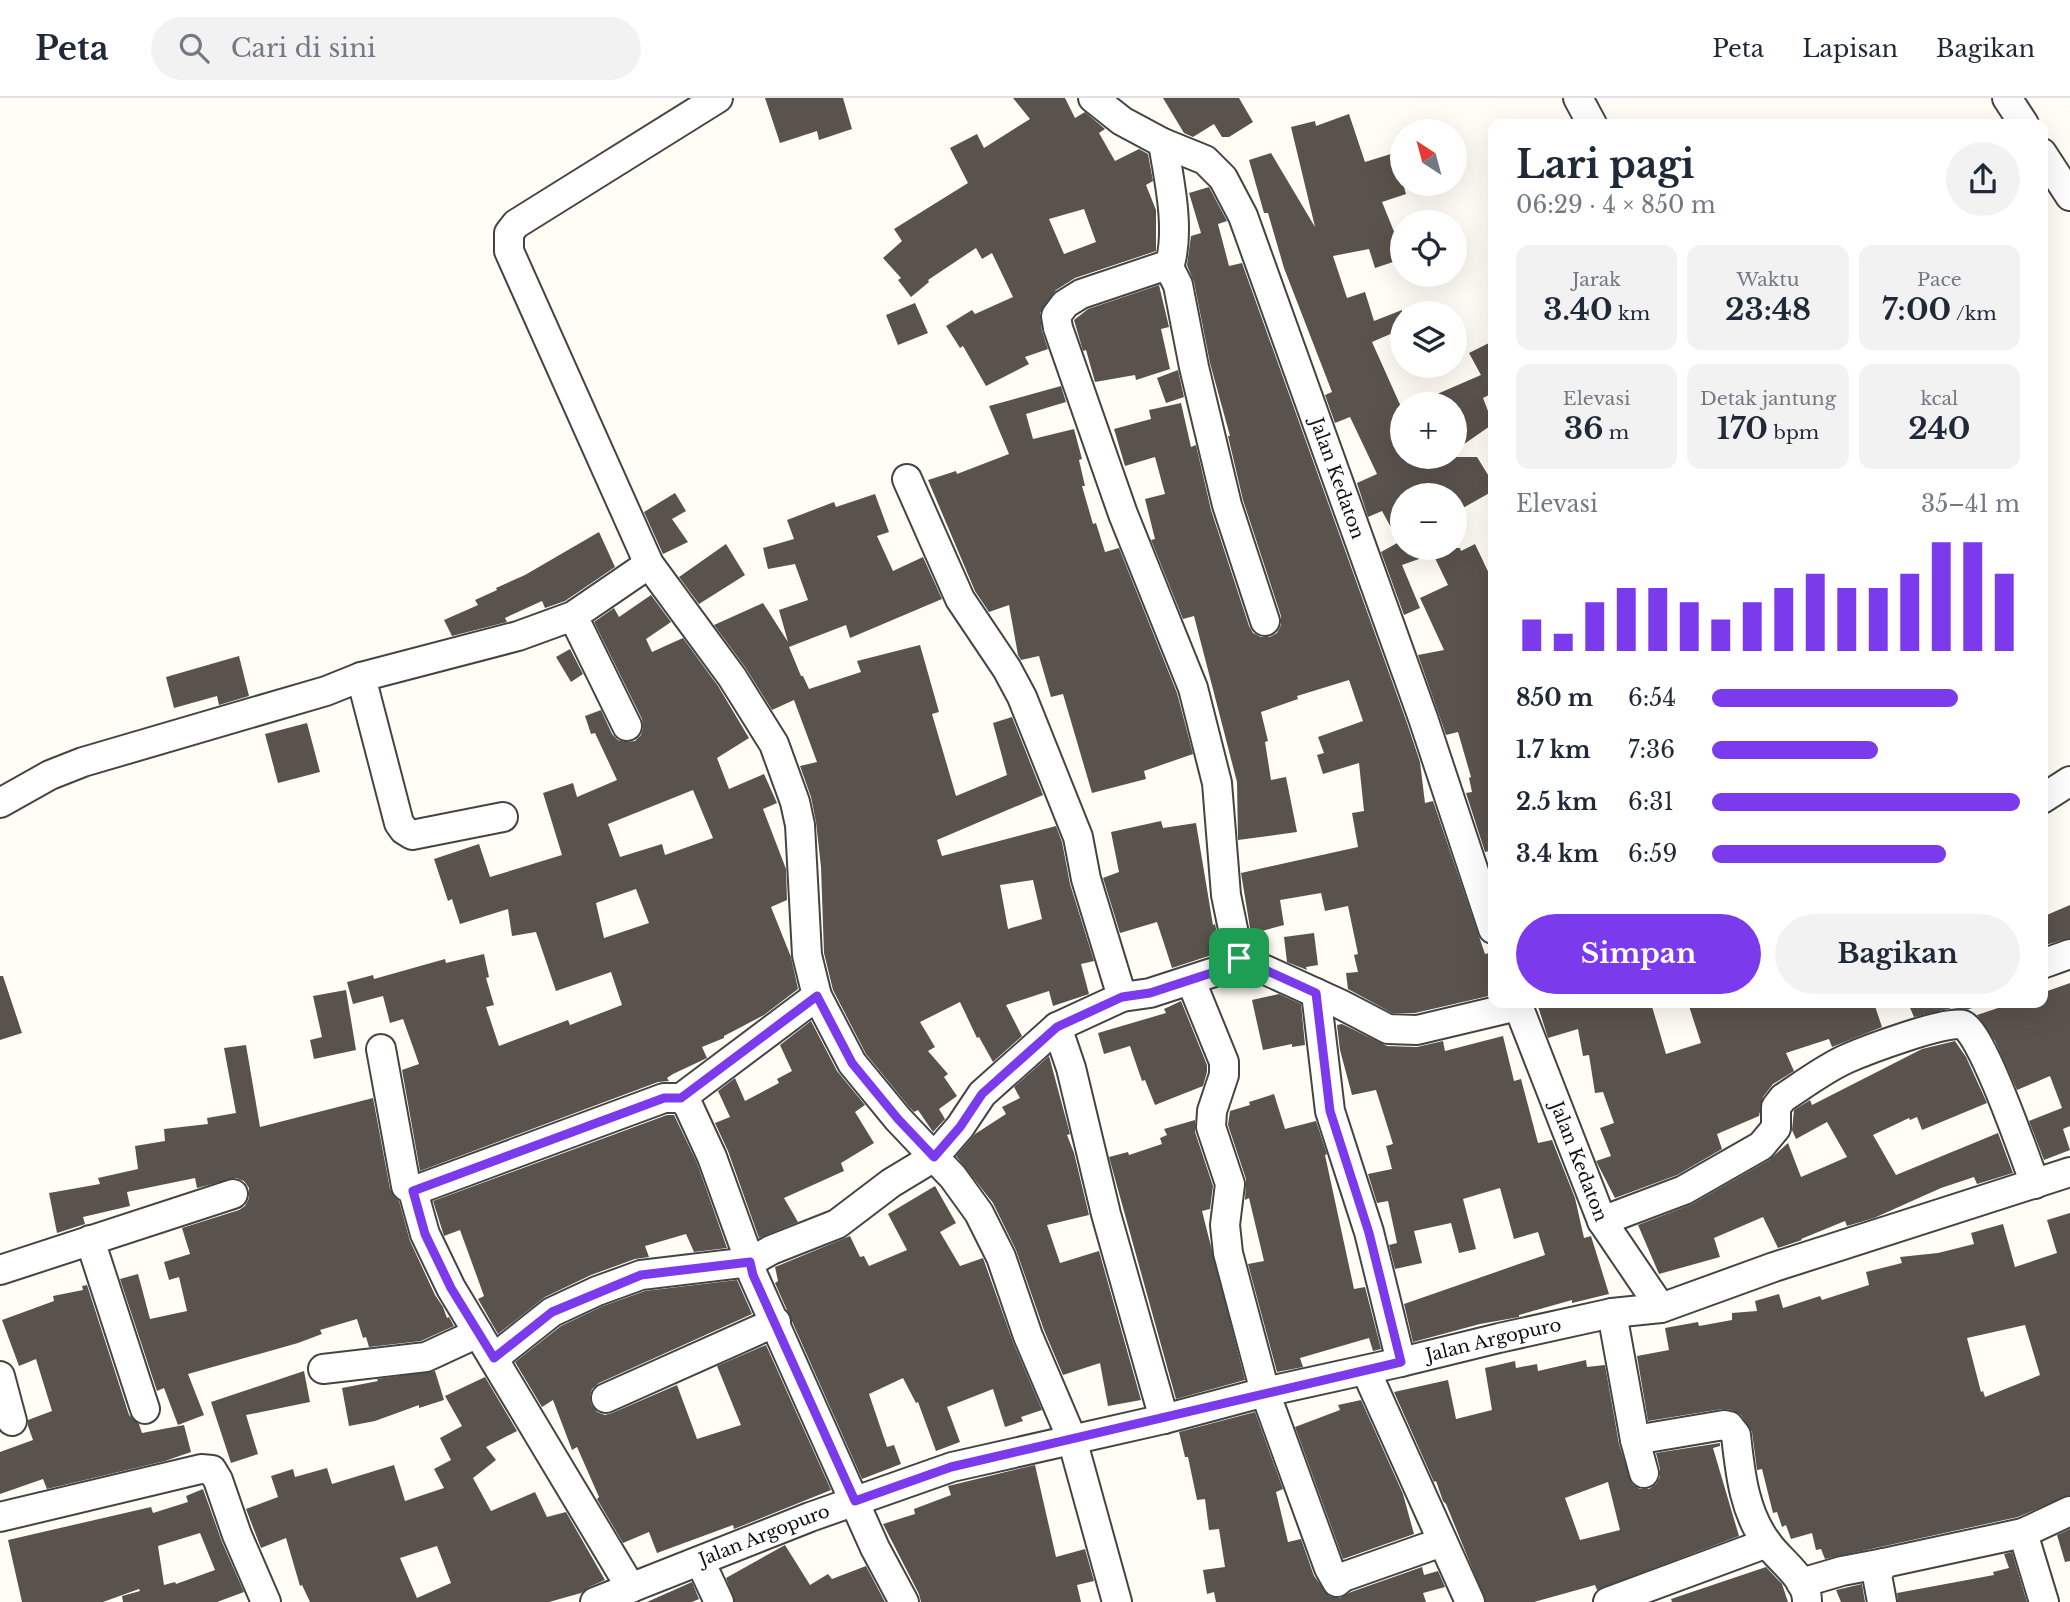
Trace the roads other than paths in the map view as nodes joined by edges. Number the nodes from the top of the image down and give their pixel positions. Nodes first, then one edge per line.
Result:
1 (718, 98) edge
2 (1093, 98) edge
3 (1578, 98) edge
4 (2007, 98) edge
5 (1589, 119) edge
6 (2021, 119) edge
7 (1163, 144) junction
8 (2048, 162) edge
9 (2070, 197) edge
10 (1164, 268) junction
11 (907, 479) dead end
12 (649, 564) junction
13 (573, 616) junction
14 (1265, 621) dead end
15 (361, 677) junction
16 (627, 726) dead end
17 (2070, 780) edge
18 (2048, 795) edge
19 (0, 803) edge
20 (503, 817) dead end
21 (1488, 914) edge
22 (2070, 954) edge
23 (1239, 958) junction
24 (2048, 962) edge
25 (1191, 981) junction
26 (1316, 993) junction
27 (817, 996) junction
28 (1122, 997) junction
29 (1502, 1008) edge
30 (1520, 1008) edge
31 (1057, 1027) junction
32 (382, 1049) dead end
33 (681, 1098) junction
34 (934, 1157) junction
35 (2070, 1172) edge
36 (2035, 1184) junction
37 (413, 1191) junction
38 (233, 1194) dead end
39 (1601, 1221) junction
40 (90, 1240) junction
41 (750, 1262) junction
42 (0, 1270) edge
43 (1661, 1308) junction
44 (1612, 1313) junction
45 (776, 1322) junction
46 (478, 1333) junction
47 (494, 1358) junction
48 (1401, 1362) junction
49 (323, 1369) dead end
50 (1366, 1371) junction
51 (0, 1376) edge
52 (1265, 1392) junction
53 (606, 1398) dead end
54 (145, 1409) dead end
55 (1164, 1419) junction
56 (12, 1421) dead end
57 (1072, 1439) junction
58 (1635, 1440) junction
59 (1644, 1473) dead end
60 (855, 1501) junction
61 (2070, 1511) edge
62 (0, 1517) edge
63 (2023, 1533) junction
64 (1442, 1542) junction
65 (1767, 1543) junction
66 (700, 1561) junction
67 (1884, 1563) junction
68 (631, 1588) junction
69 (1804, 1592) edge
70 (266, 1602) edge
71 (595, 1602) edge
72 (719, 1602) edge
73 (904, 1602) edge
74 (1117, 1602) edge
75 (1469, 1602) edge
76 (1608, 1602) edge
77 (1882, 1602) edge
78 (2044, 1602) edge

1 - 12 street
2 - 7 street, Jalan Kedaton
3 - 5 street
4 - 6 street
7 - 10 street
7 - 21 street, Jalan Kedaton
8 - 9 street
10 - 14 street
10 - 23 street
11 - 28 street
12 - 13 street
12 - 27 street
13 - 15 street
13 - 16 street
15 - 19 street
15 - 20 street
17 - 18 street
22 - 24 street
23 - 25 street
23 - 26 street
25 - 28 street
25 - 52 street
26 - 29 street
26 - 48 street
27 - 33 street
27 - 34 street
28 - 31 street
30 - 39 street, Jalan Kedaton
31 - 34 street
31 - 55 street
32 - 37 street
33 - 37 street
33 - 41 street
34 - 41 street
34 - 57 street
35 - 36 street, Jalan Argopuro
36 - 39 street
36 - 43 street, Jalan Argopuro
37 - 46 street
38 - 40 street
39 - 43 street, Jalan Kedaton
40 - 42 street
40 - 54 street
41 - 45 street
41 - 47 street
43 - 44 street, Jalan Argopuro
44 - 48 street, Jalan Argopuro
44 - 58 street
45 - 53 street
45 - 60 street
46 - 47 street
46 - 49 street
47 - 68 street
48 - 50 street, Jalan Argopuro
50 - 52 street, Jalan Argopuro
50 - 64 street
51 - 56 street
52 - 55 street, Jalan Argopuro
52 - 64 street
55 - 57 street, Jalan Argopuro
57 - 60 street, Jalan Argopuro
57 - 74 street
58 - 59 street
58 - 65 street
60 - 66 street, Jalan Argopuro
60 - 73 street
61 - 63 street
62 - 70 street
63 - 67 street
63 - 78 street
64 - 75 street
65 - 69 street
65 - 76 street
66 - 68 street, Jalan Argopuro
66 - 72 street
67 - 69 street
67 - 77 street
68 - 71 street, Jalan Argopuro

